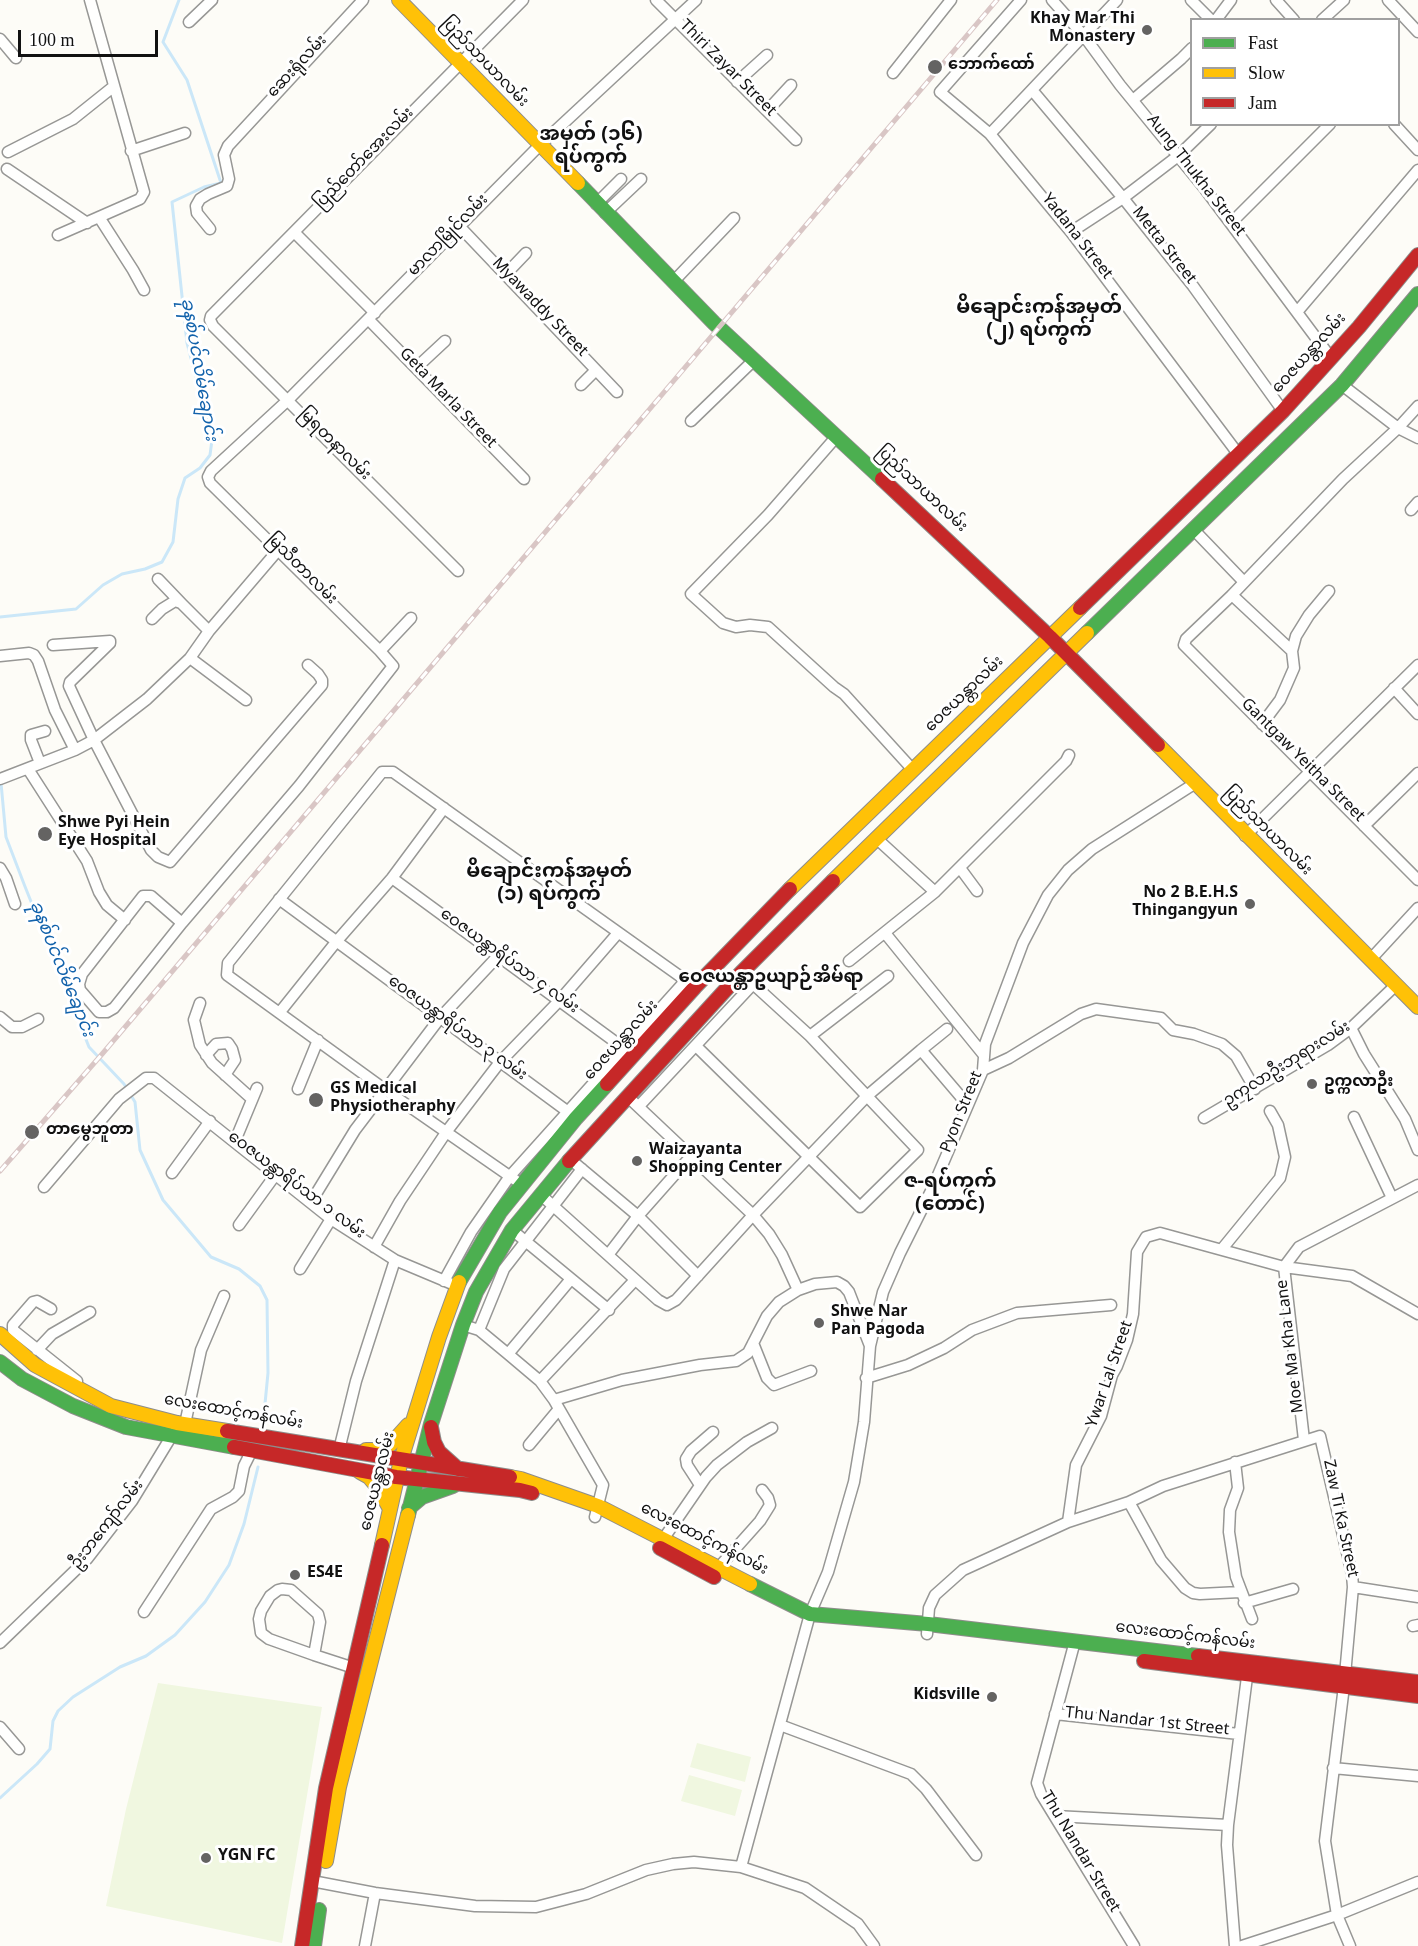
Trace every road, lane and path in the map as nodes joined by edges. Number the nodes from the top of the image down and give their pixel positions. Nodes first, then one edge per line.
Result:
1 (90, 0) edge
2 (212, 0) edge
3 (363, 0) edge
4 (399, 0) edge
5 (523, 0) edge
6 (656, 0) edge
7 (696, 0) edge
8 (951, 0) edge
9 (1021, 0) edge
10 (1052, 0) edge
11 (1117, 0) edge
12 (1191, 0) edge
13 (1231, 0) edge
14 (1276, 0) edge
15 (1344, 0) edge
16 (1388, 0) edge
17 (1209, 18) edge
18 (1218, 18) edge
19 (1292, 18) edge
20 (1324, 18) edge
21 (675, 20) junction
22 (189, 22) dead end
23 (1418, 32) edge
24 (1084, 36) junction
25 (0, 39) edge
26 (1190, 49) edge
27 (767, 55) dead end
28 (16, 58) dead end
29 (460, 63) junction
30 (893, 73) dead end
31 (737, 82) junction
32 (791, 85) dead end
33 (113, 87) junction
34 (1032, 90) junction
35 (1132, 100) junction
36 (767, 111) junction
37 (1209, 126) edge
38 (1328, 126) edge
39 (1396, 126) edge
40 (185, 133) dead end
41 (990, 134) junction
42 (795, 140) dead end
43 (539, 146) junction
44 (1418, 150) edge
45 (131, 151) junction
46 (8, 152) dead end
47 (1178, 156) junction
48 (7, 169) dead end
49 (1418, 170) edge
50 (621, 179) dead end
51 (640, 179) dead end
52 (1123, 198) junction
53 (601, 208) junction
54 (99, 217) junction
55 (734, 218) dead end
56 (87, 223) junction
57 (1231, 223) junction
58 (459, 226) junction
59 (210, 229) dead end
60 (1071, 232) junction
61 (295, 233) junction
62 (58, 235) dead end
63 (526, 252) dead end
64 (1418, 255) edge
65 (505, 275) junction
66 (673, 282) junction
67 (144, 290) dead end
68 (1418, 294) edge
69 (1297, 312) junction
70 (372, 317) junction
71 (210, 320) joint
72 (1359, 327) junction
73 (445, 341) dead end
74 (1379, 343) junction
75 (1331, 358) junction
76 (754, 360) junction
77 (416, 368) junction
78 (596, 370) junction
79 (580, 385) dead end
80 (1342, 385) junction
81 (617, 392) dead end
82 (288, 400) junction
83 (1418, 406) edge
84 (1283, 411) junction
85 (691, 421) dead end
86 (1398, 428) junction
87 (837, 436) junction
88 (1418, 438) edge
89 (1239, 455) junction
90 (208, 477) joint
91 (524, 479) dead end
92 (1194, 530) junction
93 (279, 549) junction
94 (458, 571) dead end
95 (158, 579) dead end
96 (1244, 582) junction
97 (1329, 591) dead end
98 (1232, 595) junction
99 (181, 603) junction
100 (411, 618) dead end
101 (152, 619) dead end
102 (209, 631) junction
103 (1050, 637) junction
104 (52, 645) dead end
105 (380, 651) junction
106 (1292, 651) junction
107 (1067, 654) junction
108 (0, 656) edge
109 (190, 658) junction
110 (308, 665) dead end
111 (1418, 665) edge
112 (1394, 688) junction
113 (246, 700) dead end
114 (1418, 714) edge
115 (1263, 724) junction
116 (45, 731) dead end
117 (94, 740) junction
118 (75, 750) junction
119 (1070, 755) dead end
120 (40, 763) junction
121 (28, 769) junction
122 (913, 770) junction
123 (1310, 771) junction
124 (1418, 773) edge
125 (4, 778) edge
126 (1194, 783) junction
127 (444, 808) junction
128 (1364, 826) junction
129 (1245, 836) junction
130 (876, 838) junction
131 (0, 868) edge
132 (960, 868) junction
133 (392, 878) junction
134 (1418, 880) edge
135 (797, 882) junction
136 (977, 891) dead end
137 (935, 892) junction
138 (279, 899) junction
139 (814, 900) junction
140 (15, 904) dead end
141 (1418, 908) edge
142 (125, 920) junction
143 (182, 923) junction
144 (618, 933) junction
145 (885, 933) junction
146 (336, 942) junction
147 (498, 956) junction
148 (1370, 960) junction
149 (849, 961) dead end
150 (741, 973) junction
151 (888, 976) dead end
152 (691, 984) junction
153 (753, 984) junction
154 (1396, 985) junction
155 (559, 1001) junction
156 (200, 1003) dead end
157 (1418, 1007) edge
158 (280, 1012) junction
159 (0, 1017) edge
160 (440, 1018) junction
161 (38, 1019) dead end
162 (1351, 1028) junction
163 (947, 1029) dead end
164 (810, 1036) junction
165 (318, 1040) junction
166 (696, 1046) junction
167 (921, 1050) junction
168 (628, 1052) junction
169 (983, 1054) junction
170 (206, 1055) junction
171 (500, 1062) junction
172 (983, 1070) junction
173 (225, 1075) junction
174 (257, 1088) dead end
175 (298, 1089) dead end
176 (1255, 1089) junction
177 (387, 1090) junction
178 (867, 1095) junction
179 (627, 1096) junction
180 (961, 1097) dead end
181 (252, 1099) junction
182 (639, 1106) junction
183 (1270, 1111) dead end
184 (571, 1115) junction
185 (1354, 1117) dead end
186 (1204, 1118) dead end
187 (210, 1121) junction
188 (447, 1131) junction
189 (235, 1141) junction
190 (1418, 1150) edge
191 (692, 1155) junction
192 (810, 1156) junction
193 (571, 1158) junction
194 (582, 1169) junction
195 (172, 1173) dead end
196 (276, 1174) junction
197 (516, 1180) junction
198 (1418, 1185) edge
199 (44, 1187) dead end
200 (542, 1195) junction
201 (1392, 1198) junction
202 (311, 1202) junction
203 (554, 1207) junction
204 (500, 1212) junction
205 (753, 1215) junction
206 (638, 1216) junction
207 (331, 1219) junction
208 (238, 1225) dead end
209 (515, 1227) junction
210 (526, 1241) junction
211 (374, 1247) junction
212 (1222, 1249) junction
213 (608, 1255) junction
214 (395, 1260) junction
215 (1284, 1267) junction
216 (300, 1269) dead end
217 (698, 1276) junction
218 (572, 1279) junction
219 (635, 1280) junction
220 (450, 1283) junction
221 (798, 1290) junction
222 (224, 1296) dead end
223 (1111, 1305) dead end
224 (51, 1309) dead end
225 (609, 1310) junction
226 (90, 1312) dead end
227 (1418, 1314) edge
228 (463, 1325) junction
229 (479, 1330) junction
230 (0, 1334) edge
231 (753, 1343) junction
232 (870, 1346) junction
233 (37, 1350) junction
234 (508, 1354) junction
235 (0, 1362) edge
236 (811, 1371) dead end
237 (866, 1378) junction
238 (540, 1381) junction
239 (556, 1405) junction
240 (111, 1406) junction
241 (414, 1417) junction
242 (431, 1424) junction
243 (178, 1428) junction
244 (772, 1428) dead end
245 (713, 1432) dead end
246 (1304, 1440) junction
247 (529, 1445) dead end
248 (252, 1450) junction
249 (343, 1450) junction
250 (401, 1460) junction
251 (1234, 1462) junction
252 (420, 1463) junction
253 (351, 1468) junction
254 (396, 1477) junction
255 (459, 1477) junction
256 (417, 1479) junction
257 (700, 1485) junction
258 (762, 1490) dead end
259 (1129, 1502) junction
260 (409, 1508) junction
261 (390, 1509) junction
262 (597, 1511) junction
263 (1068, 1522) junction
264 (664, 1538) junction
265 (689, 1558) junction
266 (719, 1568) junction
267 (1353, 1587) junction
268 (1293, 1589) dead end
269 (1242, 1597) junction
270 (1418, 1597) edge
271 (771, 1599) junction
272 (144, 1612) dead end
273 (809, 1618) junction
274 (1252, 1619) dead end
275 (927, 1629) junction
276 (0, 1643) edge
277 (1073, 1646) junction
278 (314, 1655) junction
279 (354, 1668) junction
280 (1248, 1669) junction
281 (1344, 1680) junction
282 (1412, 1688) edge
283 (1055, 1714) junction
284 (780, 1725) junction
285 (0, 1727) edge
286 (1239, 1734) junction
287 (19, 1749) dead end
288 (1333, 1768) junction
289 (1418, 1776) edge
290 (1055, 1816) junction
291 (1228, 1825) junction
292 (976, 1855) dead end
293 (741, 1867) junction
294 (317, 1882) junction
295 (1418, 1882) edge
296 (375, 1893) junction
297 (1337, 1915) junction
298 (302, 1946) edge
299 (314, 1946) edge
300 (365, 1946) edge
301 (874, 1946) edge
302 (1134, 1946) edge
303 (1235, 1946) edge
304 (1242, 1946) edge
305 (1350, 1946) edge

1 - 33 street
2 - 22 street
3 - 59 street, ဆေးရုံလမ်း
4 - 29 main road, ပြည်သာယာလမ်း
5 - 29 street, ပြည်တော်အေးလမ်း
6 - 21 street, Thiri Zayar Street
7 - 21 street, မာလာမြိုင်လမ်း
8 - 30 street
9 - 41 street, Yadana Street
10 - 24 street, Aung Thukha Street
11 - 24 street
12 - 17 street
13 - 18 street
14 - 19 street
15 - 20 street
16 - 23 street
21 - 31 street, Thiri Zayar Street
21 - 43 street, မာလာမြိုင်လမ်း
24 - 34 street
24 - 35 street, Aung Thukha Street
25 - 28 street
26 - 35 street
27 - 31 street
29 - 43 main road, ပြည်သာယာလမ်း
29 - 61 street, ပြည်တော်အေးလမ်း
31 - 36 street, Thiri Zayar Street
32 - 36 street
33 - 45 street
33 - 46 street
34 - 41 street
34 - 52 street, Metta Street
35 - 47 street, Aung Thukha Street
36 - 42 street, Thiri Zayar Street
37 - 47 street
38 - 57 street
39 - 44 street
40 - 45 street
41 - 60 street, Yadana Street
43 - 53 main road, ပြည်သာယာလမ်း
43 - 58 street, မာလာမြိုင်လမ်း
45 - 54 street
47 - 52 street
47 - 57 street, Aung Thukha Street
48 - 56 street
49 - 69 street
50 - 53 street
51 - 53 street
52 - 60 street
52 - 84 street, Metta Street
53 - 66 main road, ပြည်သာယာလမ်း
54 - 56 street
54 - 67 street
55 - 66 street
56 - 62 street
57 - 69 street, Aung Thukha Street
58 - 65 street, Myawaddy Street
58 - 70 street, မာလာမြိုင်လမ်း
60 - 89 street, Yadana Street
61 - 70 street, Geta Marla Street
61 - 71 street, ပြည်တော်အေးလမ်း
63 - 65 street
64 - 72 main road, ဝေဇယန္တာလမ်း
65 - 78 street, Myawaddy Street
66 - 76 main road, ပြည်သာယာလမ်း
68 - 74 main road, ဝေဇယန္တာလမ်း
69 - 75 street, Aung Thukha Street
70 - 77 street, Geta Marla Street
70 - 82 street, မာလာမြိုင်လမ်း
71 - 82 street, မြရတနာလမ်း
72 - 74 main road
72 - 75 main road, ဝေဇယန္တာလမ်း
73 - 77 street
74 - 80 main road, ဝေဇယန္တာလမ်း
75 - 84 main road, ဝေဇယန္တာလမ်း
76 - 85 street
76 - 87 main road, ပြည်သာယာလမ်း
77 - 91 street, Geta Marla Street
78 - 79 street
78 - 81 street, Myawaddy Street
80 - 86 street
80 - 92 main road, ဝေဇယန္တာလမ်း
82 - 90 street, မာလာမြိုင်လမ်း
82 - 94 street, မြရတနာလမ်း
83 - 86 street
84 - 89 main road, ဝေဇယန္တာလမ်း
86 - 88 street
86 - 96 street
87 - 103 main road, ပြည်သာယာလမ်း
87 - 122 street
89 - 103 main road, ဝေဇယန္တာလမ်း
90 - 93 street, မြသီတာလမ်း
92 - 96 street
92 - 107 main road, ဝေဇယန္တာလမ်း
93 - 102 street
93 - 105 street, မြသီတာလမ်း
95 - 99 street
96 - 98 street
97 - 106 street
98 - 106 street
98 - 115 street, Gantgaw Yeitha Street
99 - 101 street
99 - 102 street
100 - 105 street
102 - 109 street
103 - 107 main road, ပြည်သာယာလမ်း
103 - 122 main road, ဝေဇယန္တာလမ်း
104 - 117 street
105 - 143 street, မြသီတာလမ်း
106 - 115 street
107 - 126 main road, ပြည်သာယာလမ်း
107 - 130 main road, ဝေဇယန္တာလမ်း
108 - 118 street
109 - 113 street
109 - 117 street
110 - 117 street
111 - 112 street
112 - 114 street
112 - 123 street
115 - 123 street, Gantgaw Yeitha Street
116 - 120 street
117 - 118 street
118 - 120 street
119 - 132 street
120 - 121 street
121 - 125 street
121 - 142 street
122 - 135 main road, ဝေဇယန္တာလမ်း
123 - 128 street, Gantgaw Yeitha Street
123 - 129 street
124 - 128 street
126 - 129 main road, ပြည်သာယာလမ်း
126 - 169 street, Pyon Street
127 - 133 street
127 - 138 street
127 - 144 street
128 - 134 street, Gantgaw Yeitha Street
129 - 148 main road, ပြည်သာယာလမ်း
130 - 137 street
130 - 139 main road, ဝေဇယန္တာလမ်း
131 - 140 street
132 - 136 street
132 - 137 street
133 - 146 street
133 - 147 street, ဝေဇယန္တာရိပ်သာ ၄ လမ်း
135 - 139 main road
135 - 152 main road, ဝေဇယန္တာလမ်း
137 - 145 street
138 - 146 street, ဝေဇယန္တာရိပ်သာ ၃ လမ်း
138 - 158 street
139 - 150 main road, ဝေဇယန္တာလမ်း
141 - 148 street
142 - 143 street
142 - 143 street
144 - 152 street
144 - 155 street
145 - 149 street
145 - 169 street
146 - 158 street
146 - 160 street, ဝေဇယန္တာရိပ်သာ ၃ လမ်း
147 - 155 street, ဝေဇယန္တာရိပ်သာ ၄ လမ်း
147 - 160 street
148 - 154 main road, ပြည်သာယာလမ်း
150 - 153 street
150 - 179 main road, ဝေဇယန္တာလမ်း
151 - 164 street
152 - 168 main road, ဝေဇယန္တာလမ်း
153 - 164 street
153 - 166 street
154 - 157 main road, ပြည်သာယာလမ်း
154 - 162 street, ဥကၠလာဦးဘုရားလမ်း
155 - 168 street, ဝေဇယန္တာရိပ်သာ ၄ လမ်း
155 - 171 street
156 - 170 street
158 - 165 street
159 - 161 street
160 - 171 street, ဝေဇယန္တာရိပ်သာ ၃ လမ်း
160 - 177 street
162 - 176 street, ဥကၠလာဦးဘုရားလမ်း
162 - 190 street
163 - 167 street
164 - 178 street
165 - 175 street
165 - 177 street
166 - 182 street
166 - 192 street
167 - 178 street
167 - 180 street
168 - 184 main road, ဝေဇယန္တာလမ်း
169 - 172 street, Pyon Street
170 - 173 street
170 - 173 street
171 - 184 street, ဝေဇယန္တာရိပ်သာ ၃ လမ်း
171 - 188 street
172 - 176 street
172 - 232 street, Pyon Street
173 - 181 street
174 - 181 street
176 - 186 street, ဥကၠလာဦးဘုရားလမ်း
177 - 188 street
177 - 202 street
178 - 192 street
178 - 192 street
179 - 182 street
179 - 193 main road, ဝေဇယန္တာလမ်း
181 - 189 street
182 - 191 street
183 - 212 street
184 - 197 main road, ဝေဇယန္တာလမ်း
185 - 201 street
187 - 189 street, ဝေဇယန္တာရိပ်သာ ၁ လမ်း
187 - 195 street
187 - 199 street, ဝေဇယန္တာရိပ်သာ ၁ လမ်း
188 - 197 street
188 - 211 street
189 - 196 street, ဝေဇယန္တာရိပ်သာ ၁ လမ်း
191 - 205 street
191 - 206 street
192 - 205 street
193 - 194 street
193 - 200 main road, ဝေဇယန္တာလမ်း
194 - 203 street
194 - 206 street
196 - 202 street, ဝေဇယန္တာရိပ်သာ ၁ လမ်း
196 - 208 street
197 - 204 main road, ဝေဇယန္တာလမ်း
197 - 220 street
198 - 201 street, Moe Ma Kha Lane
200 - 203 street
200 - 209 main road, ဝေဇယန္တာလမ်း
201 - 215 street, Moe Ma Kha Lane
202 - 207 street, ဝေဇယန္တာရိပ်သာ ၁ လမ်း
203 - 210 street
203 - 213 street
204 - 209 main road
204 - 220 main road, ဝေဇယန္တာလမ်း
205 - 217 street
205 - 221 street
206 - 213 street
206 - 217 street
207 - 211 street, ဝေဇယန္တာရိပ်သာ ၁ လမ်း
207 - 216 street
209 - 210 street
209 - 228 main road, ဝေဇယန္တာလမ်း
210 - 218 street
210 - 229 street
211 - 214 street, ဝေဇယန္တာရိပ်သာ ၁ လမ်း
212 - 215 street
212 - 263 street, Ywar Lal Street
213 - 219 street
214 - 220 street, ဝေဇယန္တာရိပ်သာ ၁ လမ်း
214 - 249 street
215 - 227 street
215 - 246 street, Moe Ma Kha Lane
217 - 219 street
218 - 225 street
218 - 234 street
219 - 225 street
220 - 241 main road, ဝေဇယန္တာလမ်း
221 - 231 street
221 - 232 street
222 - 243 street
223 - 237 street
224 - 233 street
225 - 238 street
226 - 233 street
228 - 229 street
228 - 242 main road, ဝေဇယန္တာလမ်း
229 - 234 street
230 - 240 main road, လေးထောင့်ကန်လမ်း
231 - 236 street
231 - 239 street
232 - 237 street, Pyon Street
233 - 240 street
234 - 238 street
235 - 243 main road, လေးထောင့်ကန်လမ်း
237 - 273 street, Pyon Street
238 - 239 street
239 - 247 street
239 - 262 street
240 - 243 main road, လေးထောင့်ကန်လမ်း
241 - 249 main road
241 - 250 main road, ဝေဇယန္တာလမ်း
242 - 252 main road, ဝေဇယန္တာလမ်း
242 - 255 main road
243 - 248 main road, လေးထောင့်ကန်လမ်း
243 - 249 main road, လေးထောင့်ကန်လမ်း
243 - 276 street, ဦးဘကျော်လမ်း
244 - 257 street
245 - 257 street
246 - 251 street
246 - 267 street, Zaw Ti Ka Street
248 - 253 main road, လေးထောင့်ကန်လမ်း
248 - 272 street
249 - 250 main road, လေးထောင့်ကန်လမ်း
250 - 252 main road, လေးထောင့်ကန်လမ်း
250 - 254 main road, ဝေဇယန္တာလမ်း
251 - 259 street
251 - 269 street
252 - 255 main road, လေးထောင့်ကန်လမ်း
252 - 256 main road, ဝေဇယန္တာလမ်း
253 - 254 main road, လေးထောင့်ကန်လမ်း
253 - 261 main road
254 - 256 main road, လေးထောင့်ကန်လမ်း
254 - 261 main road, ဝေဇယန္တာလမ်း
255 - 256 main road, လေးထောင့်ကန်လမ်း
255 - 260 main road
255 - 262 main road, လေးထောင့်ကန်လမ်း
256 - 260 main road, ဝေဇယန္တာလမ်း
257 - 264 street
258 - 266 street
259 - 263 street
259 - 269 street
260 - 294 main road, ဝေဇယန္တာလမ်း
261 - 279 main road, ဝေဇယန္တာလမ်း
262 - 264 main road, လေးထောင့်ကန်လမ်း
262 - 265 main road, လေးထောင့်ကန်လမ်း
263 - 275 street
264 - 265 main road, လေးထောင့်ကန်လမ်း
265 - 266 main road, လေးထောင့်ကန်လမ်း
265 - 271 main road, လေးထောင့်ကန်လမ်း
266 - 271 main road, လေးထောင့်ကန်လမ်း
267 - 270 street
267 - 281 street, Zaw Ti Ka Street
268 - 269 street
269 - 274 street
271 - 273 main road, လေးထောင့်ကန်လမ်း
273 - 275 main road, လေးထောင့်ကန်လမ်း
273 - 284 street, Pyon Street
275 - 277 main road, လေးထောင့်ကန်လမ်း
277 - 280 main road, လေးထောင့်ကန်လမ်း
277 - 283 street, Thu Nandar Street
278 - 278 street
278 - 279 street
279 - 294 main road, ဝေဇယန္တာလမ်း
280 - 281 main road, လေးထောင့်ကန်လမ်း
280 - 286 street
281 - 282 main road, လေးထောင့်ကန်လမ်း
281 - 288 street, Zaw Ti Ka Street
283 - 286 street, Thu Nandar 1st Street
283 - 290 street, Thu Nandar Street
284 - 292 street
284 - 293 street, Pyon Street
285 - 287 street
286 - 291 street
288 - 289 street
288 - 297 street, Zaw Ti Ka Street
290 - 291 street
290 - 302 street, Thu Nandar Street
291 - 303 street
293 - 296 street
293 - 301 street
294 - 296 street
294 - 298 main road, ဝေဇယန္တာလမ်း
294 - 299 main road, ဝေဇယန္တာလမ်း
295 - 297 street
296 - 300 street
297 - 304 street
297 - 305 street, Zaw Ti Ka Street

